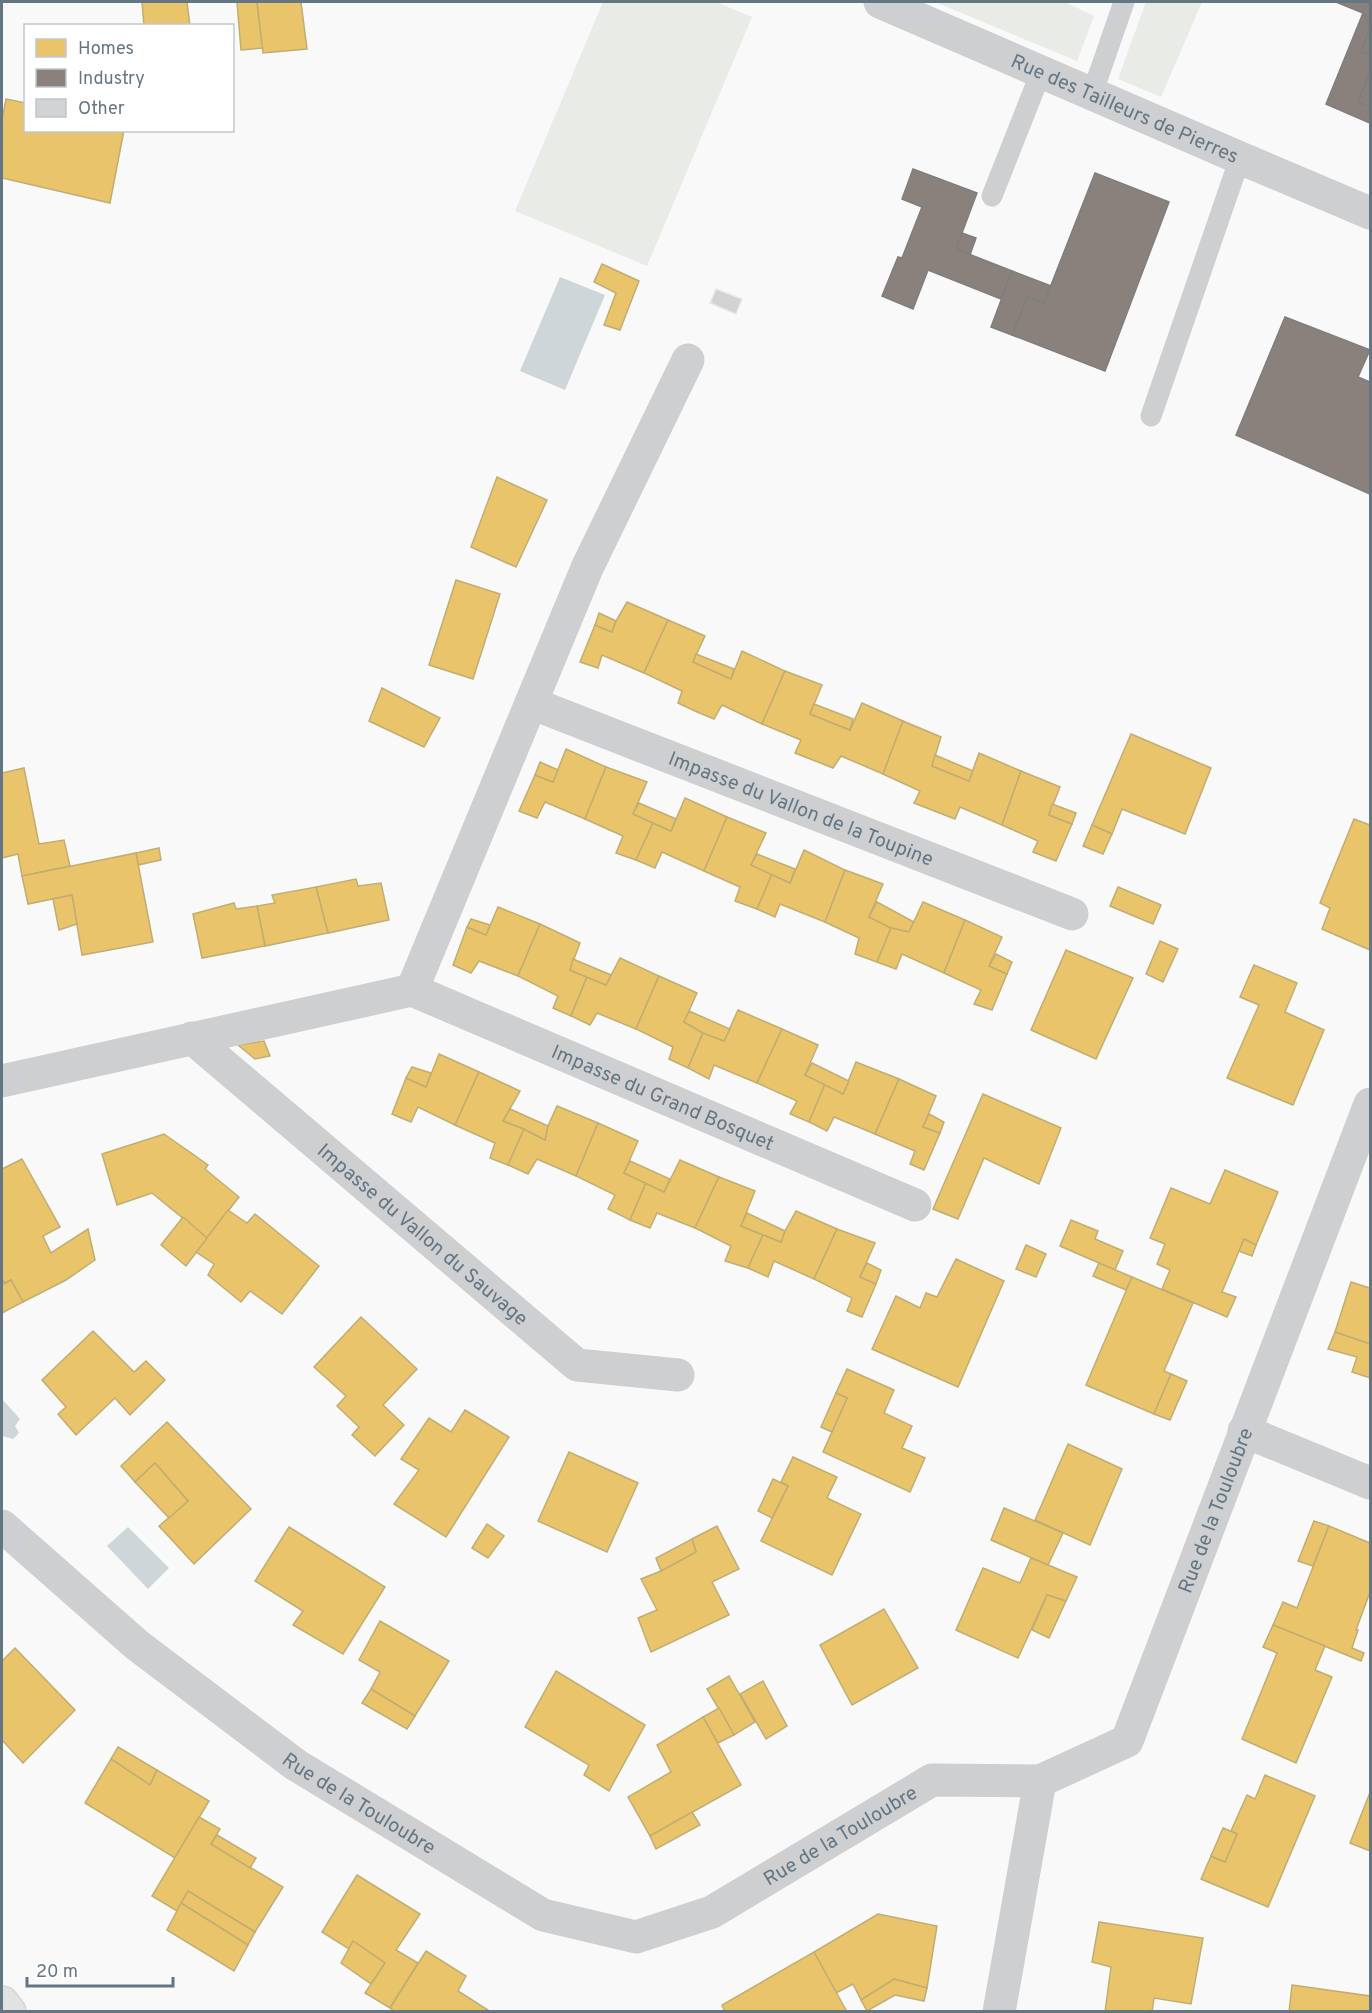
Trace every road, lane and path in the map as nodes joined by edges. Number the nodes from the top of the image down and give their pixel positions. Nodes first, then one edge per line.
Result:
1 (880, 2) edge
2 (1124, 2) edge
3 (1041, 72) junction
4 (1092, 94) junction
5 (1240, 158) junction
6 (992, 196) dead end
7 (1371, 213) edge
8 (687, 360) dead end
9 (1150, 416) dead end
10 (531, 703) junction
11 (1072, 914) dead end
12 (412, 990) junction
13 (192, 1038) junction
14 (2, 1081) edge
15 (1371, 1104) edge
16 (915, 1205) dead end
17 (678, 1375) dead end
18 (1244, 1431) junction
19 (1371, 1483) edge
20 (2, 1526) edge
21 (1040, 1781) junction
22 (2, 2003) edge
23 (9, 2012) edge
24 (999, 2012) edge

1 - 3 street, Rue des Tailleurs de Pierres
2 - 4 lane
3 - 4 street, Rue des Tailleurs de Pierres
3 - 6 lane
4 - 5 street, Rue des Tailleurs de Pierres
5 - 7 street, Rue des Tailleurs de Pierres
5 - 9 lane
8 - 10 street
10 - 11 street, Impasse du Vallon de la Toupine
10 - 12 street
12 - 13 street
12 - 16 street, Impasse du Grand Bosquet
13 - 14 street
13 - 17 street, Impasse du Vallon du Sauvage
15 - 18 street, Rue de la Touloubre
18 - 19 street
18 - 21 street, Rue de la Touloubre
20 - 21 street, Rue de la Touloubre
21 - 24 street
22 - 23 street

